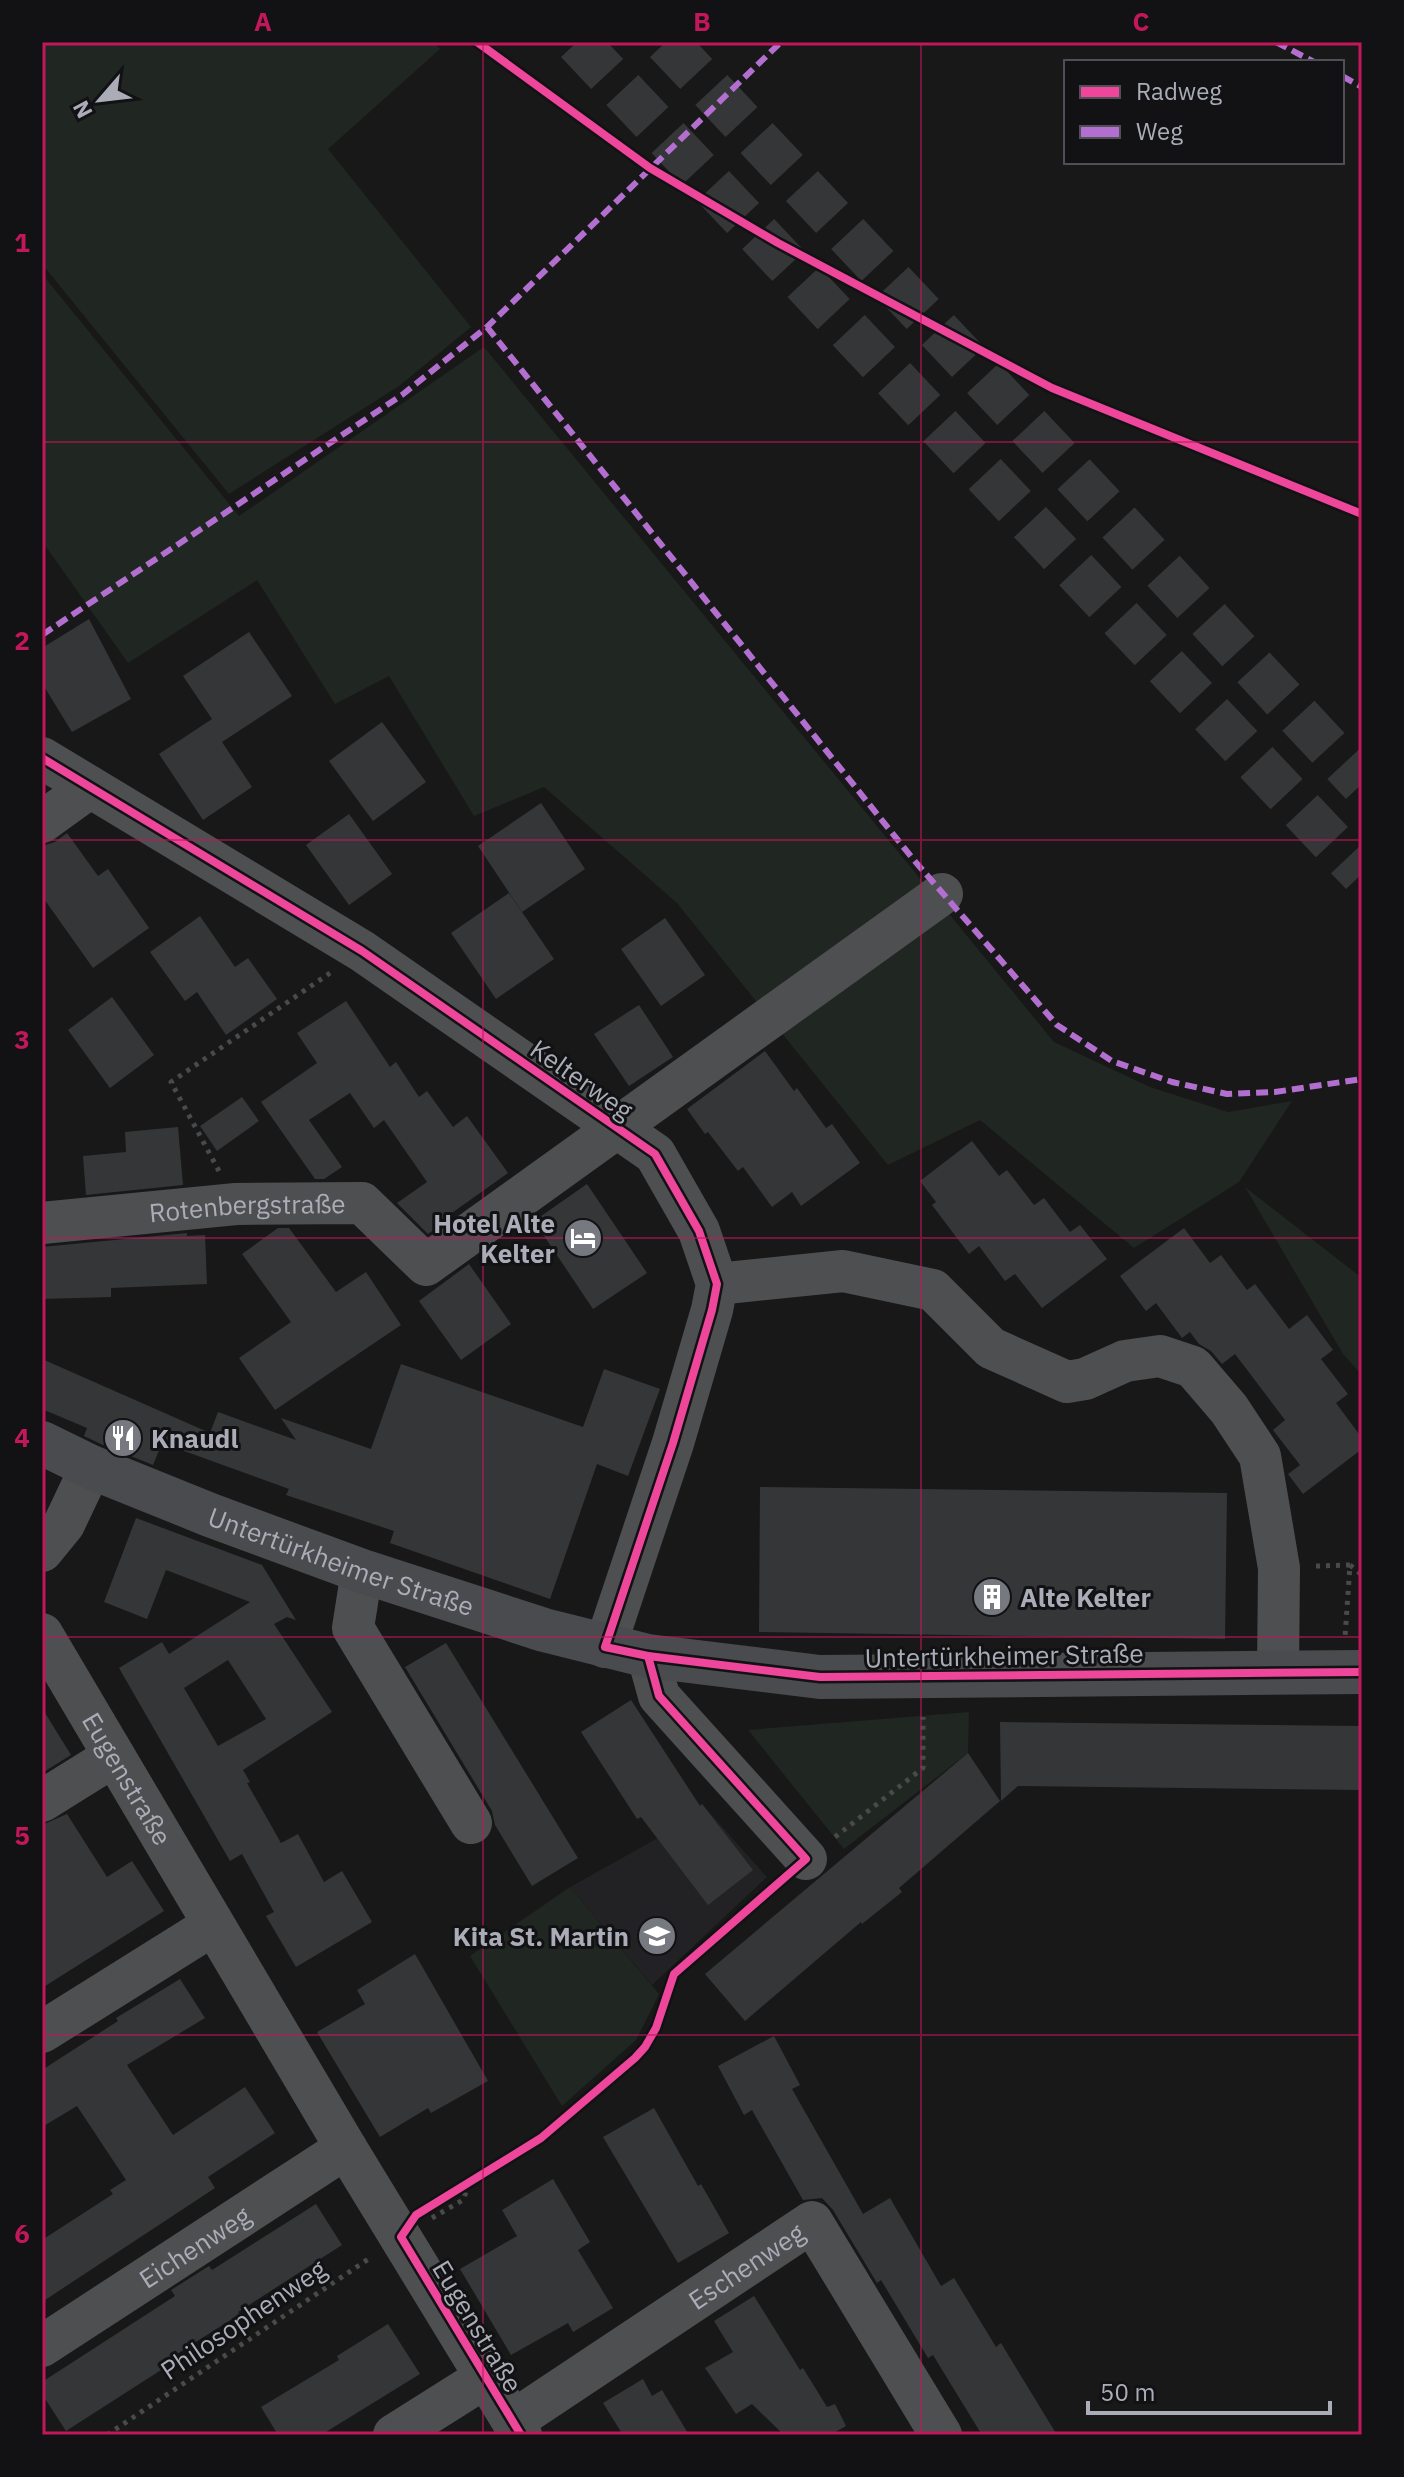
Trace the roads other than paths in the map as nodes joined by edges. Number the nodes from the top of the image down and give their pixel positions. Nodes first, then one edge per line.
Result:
1 (42, 758) edge
2 (89, 788) junction
3 (42, 822) edge
4 (942, 894) dead end
5 (617, 1127) junction
6 (42, 1223) edge
7 (426, 1265) joint
8 (717, 1284) junction
9 (42, 1443) edge
10 (91, 1467) junction
11 (42, 1551) edge
12 (362, 1571) junction
13 (42, 1634) edge
14 (605, 1647) junction
15 (648, 1656) junction
16 (1278, 1672) junction
17 (1352, 1672) edge
18 (114, 1756) junction
19 (42, 1801) edge
20 (471, 1823) dead end
21 (806, 1859) road end
22 (213, 1925) junction
23 (42, 2032) edge
24 (346, 2148) junction
25 (42, 2346) edge
26 (486, 2377) junction
27 (517, 2428) edge
28 (394, 2435) edge
29 (941, 2435) edge

1 - 2 street, Kelterweg
2 - 3 street
2 - 5 street, Kelterweg
4 - 5 street
5 - 7 street, Kelterweg
5 - 8 street, Kelterweg
6 - 7 street, Rotenbergstraße
8 - 14 street
8 - 16 street
9 - 10 main road, Untertürkheimer Straße
10 - 11 street
10 - 12 main road, Untertürkheimer Straße
12 - 14 main road, Untertürkheimer Straße
12 - 20 street
13 - 18 street, Eugenstraße
14 - 15 main road, Untertürkheimer Straße
15 - 16 main road, Untertürkheimer Straße
15 - 21 street
16 - 17 main road, Untertürkheimer Straße
18 - 19 street
18 - 22 street, Eugenstraße
22 - 23 street
22 - 24 street, Eugenstraße
24 - 25 street, Eichenweg
24 - 26 street, Eugenstraße
26 - 27 street, Eugenstraße
26 - 28 street, Eugenstraße
27 - 29 street, Eschenweg

